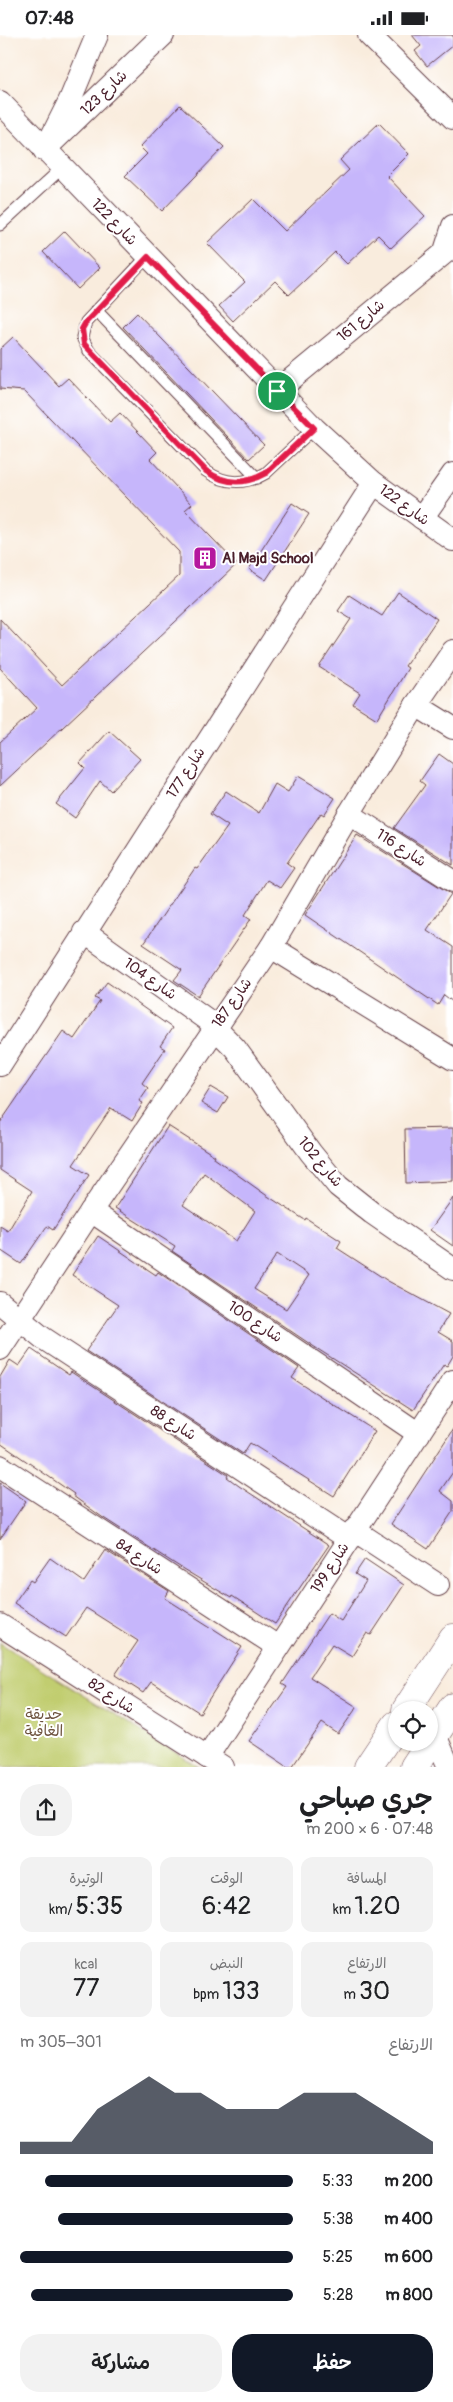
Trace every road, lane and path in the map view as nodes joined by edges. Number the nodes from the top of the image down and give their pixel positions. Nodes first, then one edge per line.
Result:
1 (96, 35) edge
2 (163, 35) edge
3 (369, 35) edge
4 (0, 102) edge
5 (448, 105) edge
6 (44, 150) junction
7 (62, 168) junction
8 (0, 225) edge
9 (453, 226) edge
10 (449, 249) edge
11 (148, 257) junction
12 (96, 310) junction
13 (277, 391) junction
14 (314, 428) junction
15 (453, 474) edge
16 (257, 478) junction
17 (374, 483) junction
18 (422, 518) junction
19 (453, 540) edge
20 (453, 651) edge
21 (416, 705) junction
22 (453, 728) edge
23 (349, 813) junction
24 (453, 881) edge
25 (84, 932) junction
26 (271, 947) junction
27 (215, 1027) junction
28 (3, 1053) edge
29 (453, 1059) edge
30 (91, 1211) junction
31 (453, 1269) edge
32 (0, 1303) edge
33 (21, 1318) junction
34 (0, 1349) edge
35 (453, 1381) edge
36 (419, 1433) junction
37 (0, 1466) edge
38 (351, 1535) junction
39 (438, 1585) dead end
40 (0, 1625) edge
41 (453, 1638) edge
42 (278, 1647) junction
43 (412, 1701) edge
44 (453, 1707) edge
45 (438, 1730) edge
46 (388, 1737) edge
47 (438, 1742) edge
48 (424, 1751) edge
49 (215, 1762) edge
50 (368, 1767) edge
51 (414, 1767) edge
52 (449, 1767) edge

1 - 6 street
2 - 6 street, شارع 123
3 - 5 street
4 - 6 street, شارع 122
6 - 7 street, شارع 122
7 - 8 lane
7 - 11 street, شارع 122
9 - 10 street
10 - 13 street, شارع 161
11 - 12 lane
11 - 13 street, شارع 122
12 - 16 lane
12 - 16 lane
13 - 14 street, شارع 122
14 - 16 lane
14 - 17 street, شارع 122
15 - 18 street
17 - 18 street, شارع 122
17 - 25 street, شارع 177
18 - 19 street, شارع 122
20 - 21 street, شارع 187
21 - 22 street
21 - 23 street, شارع 187
23 - 24 street, شارع 116
23 - 26 street, شارع 187
25 - 27 street, شارع 104
25 - 28 street, شارع 177
26 - 27 street, شارع 187
26 - 29 street
27 - 30 street, شارع 187
27 - 31 street, شارع 102
30 - 33 street, شارع 187
30 - 36 street, شارع 100
32 - 33 street, شارع 88
33 - 34 street, شارع 187
33 - 38 street, شارع 88
35 - 36 street, شارع 199
36 - 38 street, شارع 199
37 - 42 street, شارع 84
38 - 39 street, شارع 88
38 - 42 street, شارع 199
40 - 49 street, شارع 82
41 - 43 street
42 - 49 street, شارع 199
44 - 45 street
46 - 50 street
47 - 52 street
48 - 51 street

